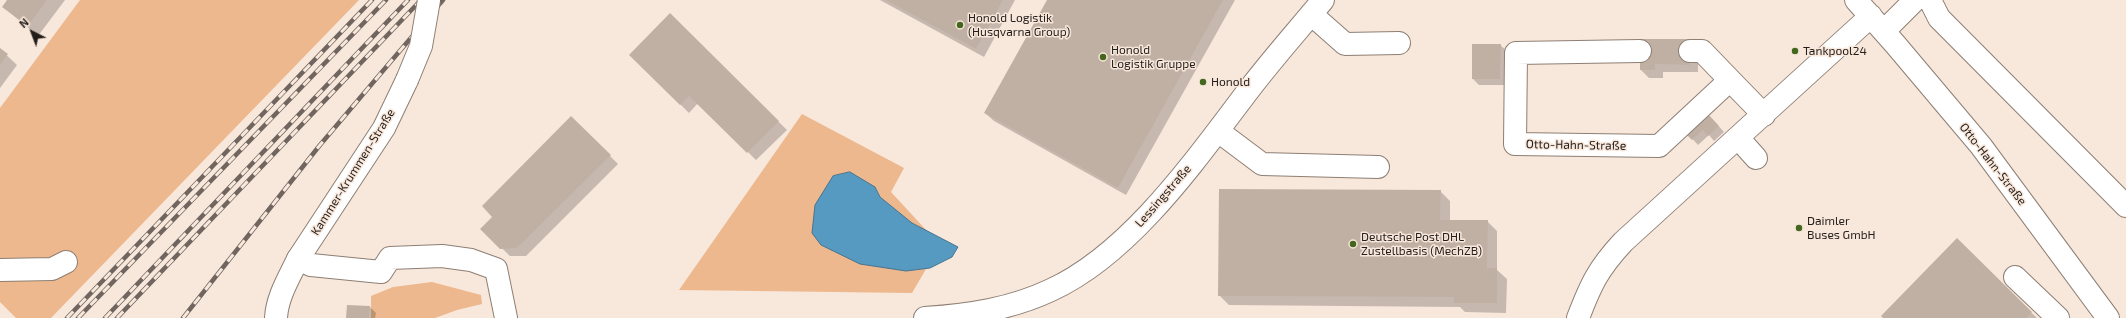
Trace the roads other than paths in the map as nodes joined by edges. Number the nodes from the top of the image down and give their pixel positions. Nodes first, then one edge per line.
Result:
1 (429, 0) edge
2 (1856, 0) edge
3 (1915, 0) edge
4 (1930, 0) edge
5 (1317, 7) edge
6 (1877, 24) junction
7 (1399, 43) dead end
8 (1640, 51) dead end
9 (1690, 51) dead end
10 (1730, 80) junction
11 (1764, 115) junction
12 (1218, 131) junction
13 (1739, 139) junction
14 (1756, 158) dead end
15 (1378, 166) dead end
16 (2126, 206) edge
17 (298, 259) junction
18 (66, 262) dead end
19 (0, 270) edge
20 (2015, 277) dead end
21 (276, 318) edge
22 (506, 318) edge
23 (925, 318) edge
24 (1578, 318) edge
25 (2058, 318) edge
26 (2108, 318) edge

1 - 17 street, Kammer-Krummen-Straße, bridge
2 - 6 street, Otto-Hahn-Straße
3 - 6 street
4 - 16 street
5 - 7 street
5 - 12 street, Lessingstraße
6 - 11 street
6 - 26 street, Otto-Hahn-Straße
8 - 10 street, Otto-Hahn-Straße
9 - 10 street
10 - 11 street
11 - 13 street
12 - 15 street
12 - 23 street, Lessingstraße
13 - 14 street
13 - 24 street
17 - 21 street, Kammer-Krummen-Straße
17 - 22 street
18 - 19 street
20 - 25 street

